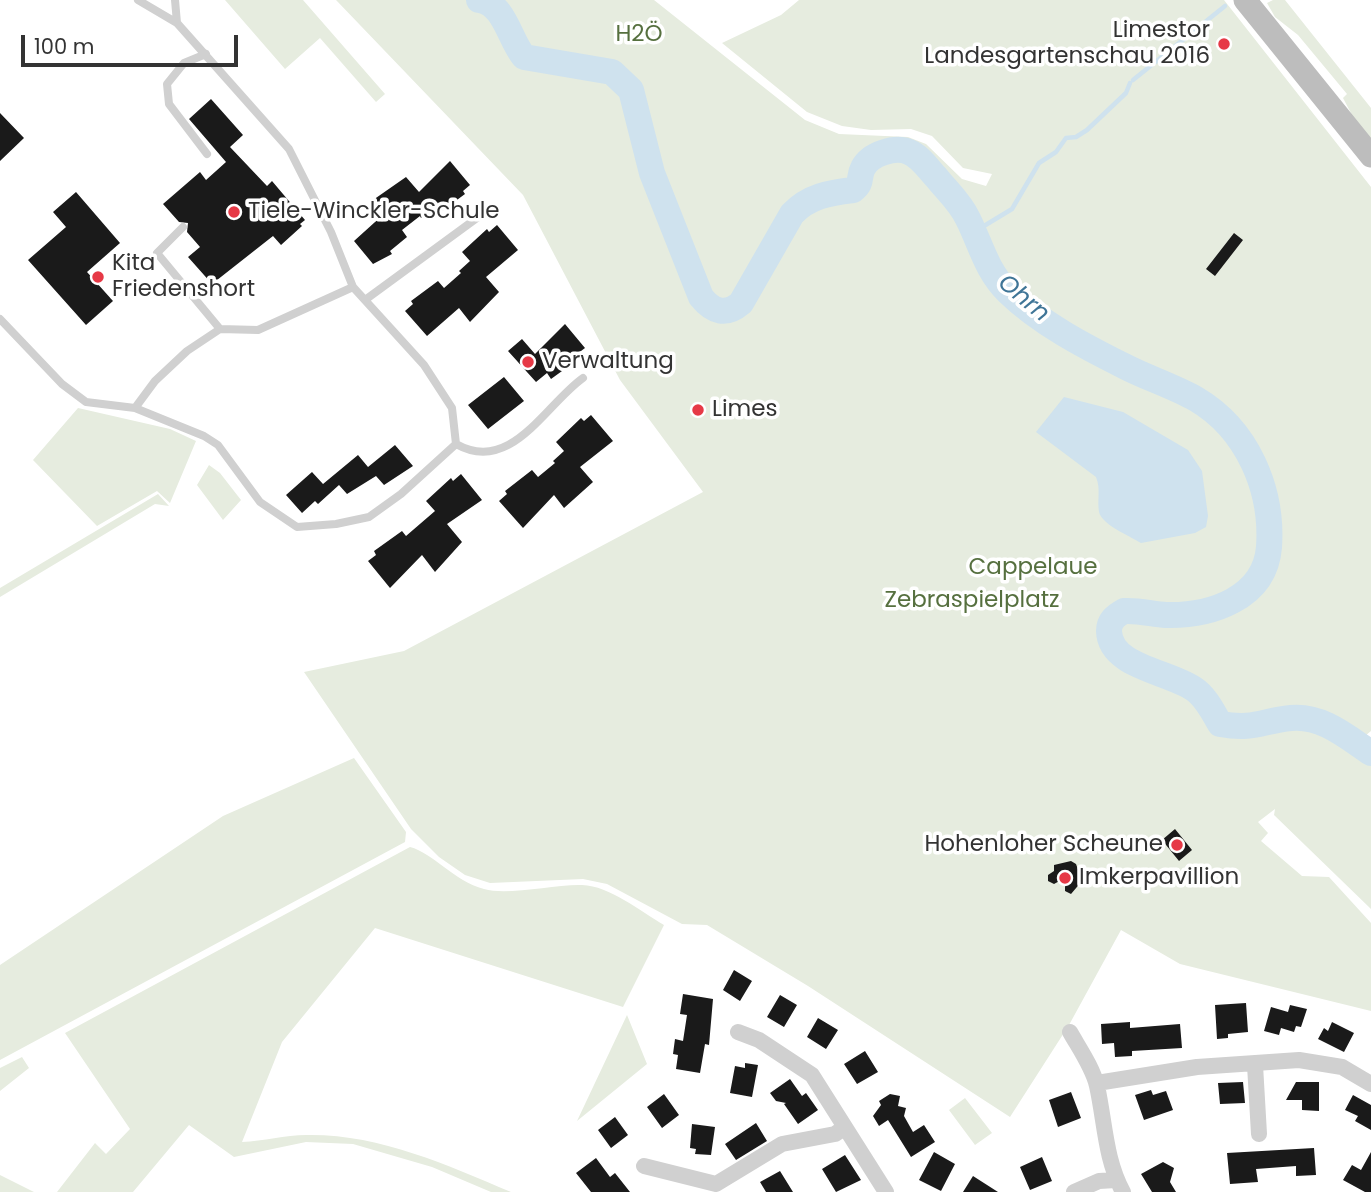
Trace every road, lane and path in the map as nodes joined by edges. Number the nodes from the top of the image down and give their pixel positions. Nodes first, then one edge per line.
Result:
1 (138, 0) edge
2 (175, 0) edge
3 (1245, 0) edge
4 (177, 23) junction
5 (206, 54) junction
6 (207, 154) dead end
7 (1371, 156) edge
8 (481, 215) dead end
9 (183, 226) dead end
10 (354, 287) junction
11 (365, 300) junction
12 (0, 319) edge
13 (220, 329) junction
14 (583, 378) dead end
15 (135, 408) junction
16 (457, 444) junction
17 (738, 1032) dead end
18 (1070, 1032) dead end
19 (1255, 1065) junction
20 (1097, 1083) junction
21 (1371, 1084) edge
22 (844, 1128) junction
23 (1259, 1134) dead end
24 (645, 1166) dead end
25 (1120, 1186) edge
26 (719, 1188) edge
27 (886, 1192) edge
28 (1074, 1192) edge

1 - 4 lane
2 - 4 lane
3 - 7 main road
4 - 5 lane
5 - 6 lane
5 - 10 lane
8 - 11 lane
9 - 13 lane
10 - 11 lane
10 - 13 lane
11 - 16 lane
12 - 15 lane
13 - 15 lane
14 - 16 lane
15 - 16 lane
17 - 22 street
18 - 20 street
19 - 20 street
19 - 21 street
19 - 23 street
20 - 25 street
22 - 26 street
22 - 27 street
24 - 26 street
25 - 28 street

